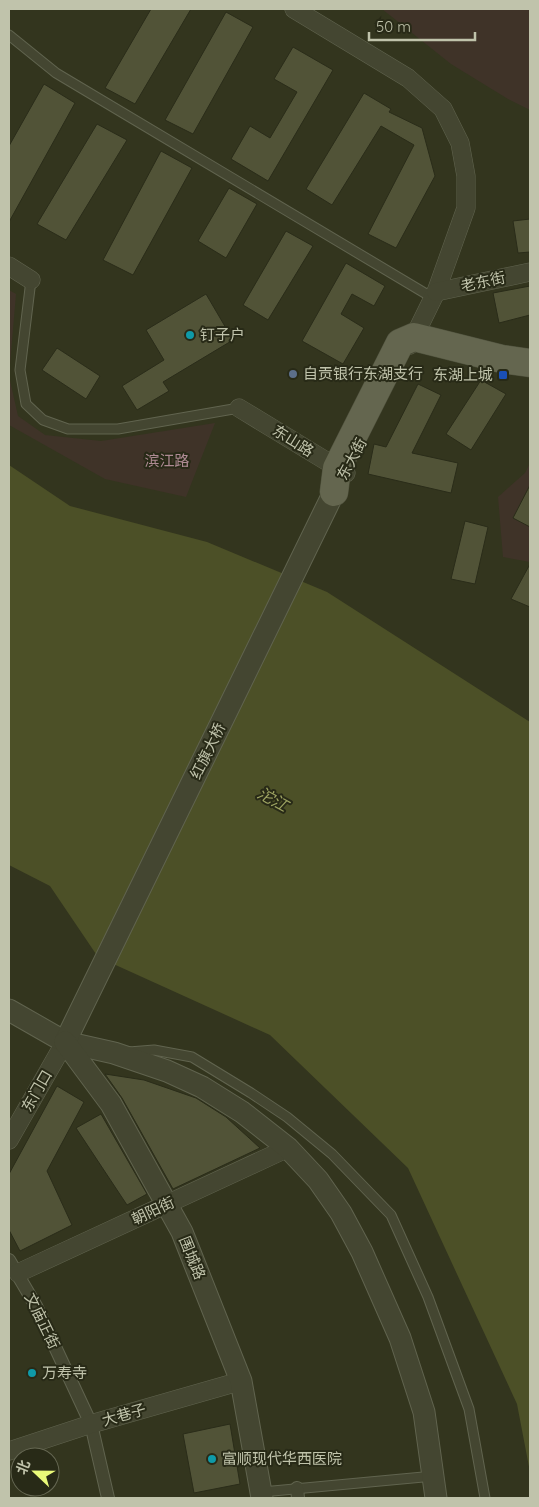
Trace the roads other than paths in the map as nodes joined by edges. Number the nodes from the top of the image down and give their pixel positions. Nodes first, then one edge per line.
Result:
1 (294, 9) edge
2 (11, 37) edge
3 (9, 48) edge
4 (9, 266) edge
5 (530, 272) edge
6 (31, 280) joint
7 (434, 295) junction
8 (410, 344) junction
9 (530, 363) edge
10 (530, 378) edge
11 (239, 408) joint
12 (339, 478) junction
13 (9, 1010) edge
14 (65, 1042) junction
15 (114, 1053) junction
16 (9, 1140) edge
17 (288, 1148) junction
18 (167, 1204) junction
19 (13, 1267) edge
20 (241, 1381) junction
21 (91, 1424) junction
22 (9, 1451) edge
23 (434, 1476) junction
24 (298, 1493) edge
25 (262, 1495) edge
26 (108, 1498) edge
27 (436, 1498) edge
28 (485, 1498) edge

1 - 7 street
2 - 3 lane
2 - 7 lane
4 - 6 street
5 - 7 street, 老东街
6 - 11 lane
7 - 8 street
8 - 9 main road
8 - 10 main road
8 - 12 main road, 东大街
11 - 12 street, 东山路
12 - 14 street, 红旗大桥
13 - 14 street
14 - 15 street
14 - 16 street, 东门口
14 - 18 street, 围城路
15 - 17 street
15 - 28 lane
17 - 18 street, 朝阳街
17 - 23 street
18 - 19 street, 朝阳街
18 - 20 street, 围城路
19 - 21 street, 文庙正街
20 - 21 street, 大巷子
20 - 25 street, 围城路
21 - 22 street, 大巷子
21 - 26 street, 文庙正街
23 - 24 lane
23 - 27 street
24 - 25 lane

